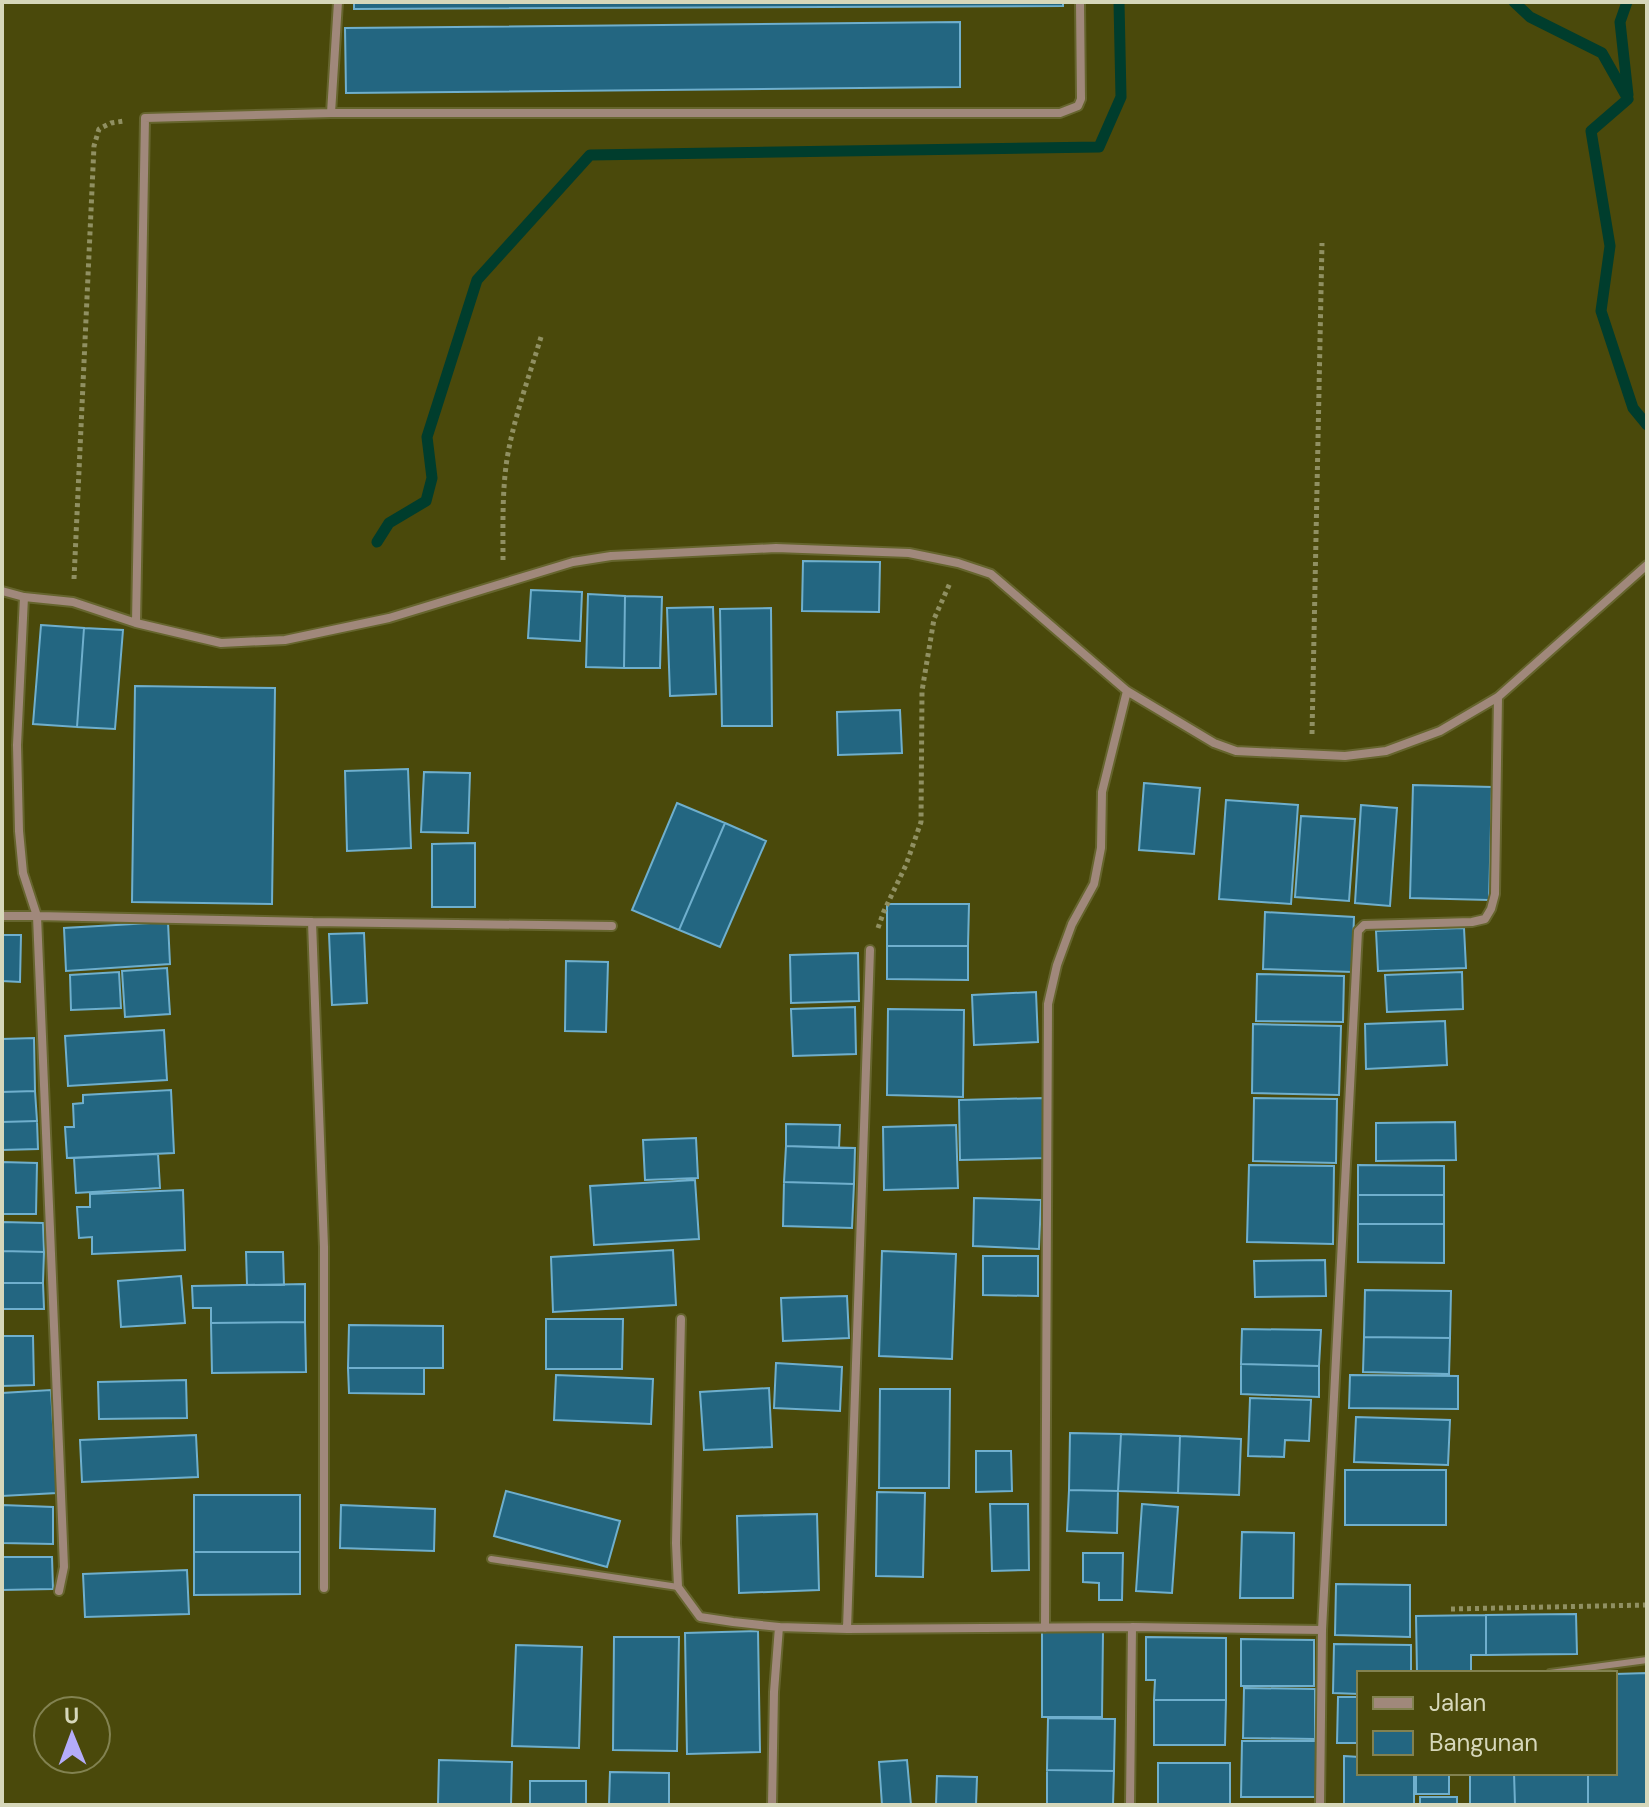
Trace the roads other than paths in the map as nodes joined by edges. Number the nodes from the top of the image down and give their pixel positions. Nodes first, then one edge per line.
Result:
1 (338, 2) edge
2 (1080, 2) edge
3 (331, 113) junction
4 (1647, 565) edge
5 (2, 591) edge
6 (24, 597) junction
7 (136, 623) junction
8 (1127, 691) junction
9 (1498, 697) junction
10 (2, 916) edge
11 (37, 916) junction
12 (312, 922) junction
13 (612, 926) dead end
14 (870, 950) road end
15 (681, 1319) dead end
16 (491, 1559) dead end
17 (678, 1587) junction
18 (324, 1588) dead end
19 (59, 1591) dead end
20 (779, 1627) junction
21 (1132, 1627) junction
22 (1045, 1628) junction
23 (847, 1629) junction
24 (1322, 1630) junction
25 (1647, 1660) edge
26 (1565, 1671) edge
27 (772, 1805) edge
28 (1130, 1805) edge
29 (1320, 1805) edge

1 - 3 street
2 - 3 street
3 - 7 street
4 - 9 street
5 - 6 street
6 - 7 street
6 - 11 street
7 - 8 street
8 - 9 street
8 - 22 street
9 - 24 street
10 - 11 street
11 - 12 street
11 - 19 street
12 - 13 street
12 - 18 street
14 - 23 street
15 - 17 street
16 - 17 lane
17 - 20 street
20 - 23 street
20 - 27 street
21 - 22 street
21 - 24 street
21 - 28 street
22 - 23 street
24 - 29 street
25 - 26 lane

